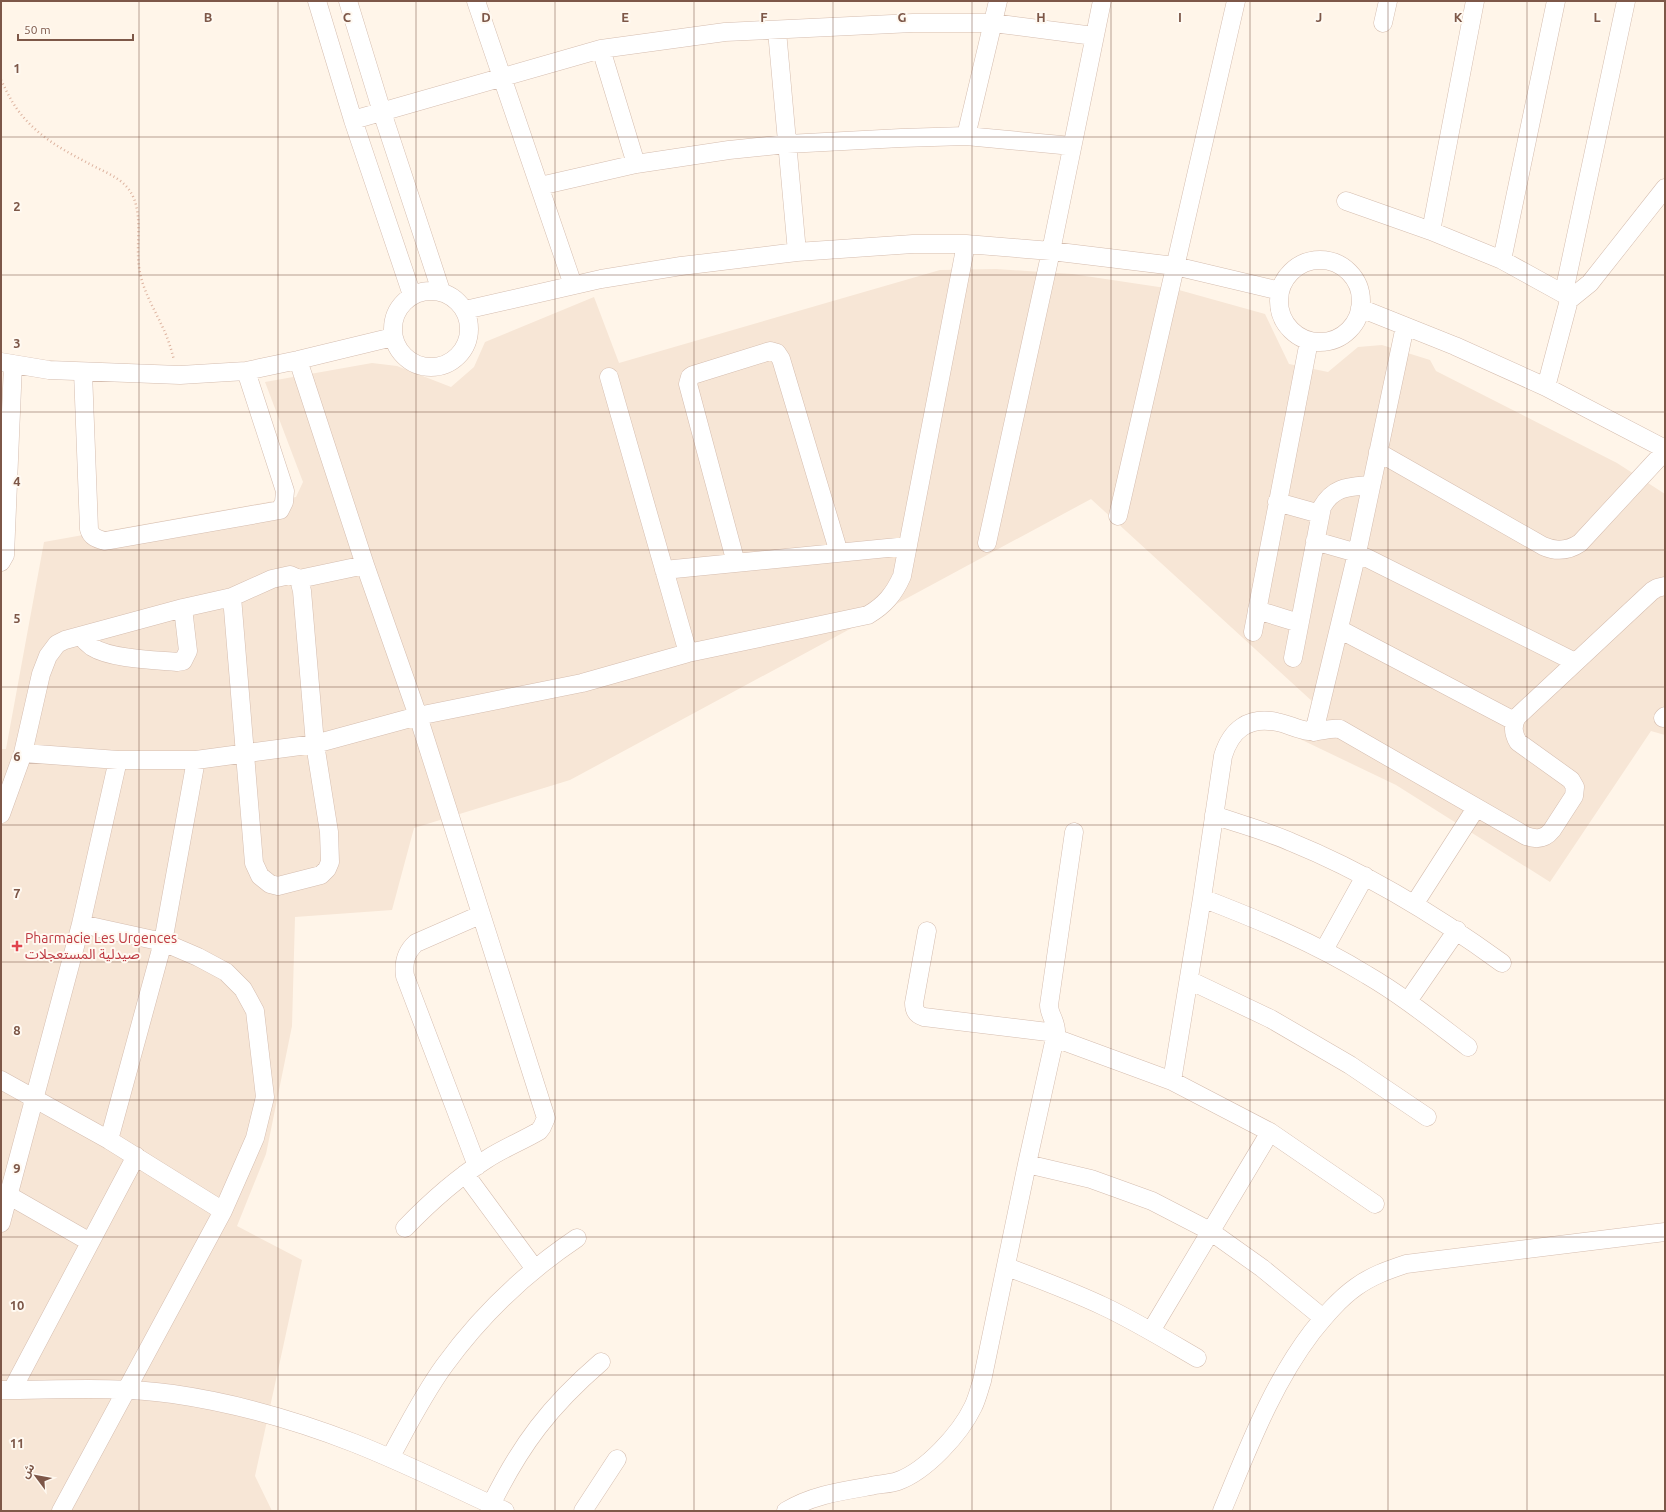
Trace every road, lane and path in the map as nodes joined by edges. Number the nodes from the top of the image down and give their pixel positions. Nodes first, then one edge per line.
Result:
1 (317, 1) edge
2 (348, 1) edge
3 (476, 1) edge
4 (998, 1) edge
5 (1102, 1) edge
6 (1236, 1) edge
7 (1388, 1) edge
8 (1475, 1) edge
9 (1556, 1) edge
10 (1626, 1) edge
11 (993, 23) junction
12 (1383, 23) dead end
13 (777, 31) junction
14 (1094, 36) junction
15 (601, 49) junction
16 (503, 77) junction
17 (1, 80) edge
18 (382, 112) junction
19 (353, 120) junction
20 (966, 136) junction
21 (787, 144) junction
22 (1072, 146) junction
23 (636, 164) junction
24 (540, 186) junction
25 (1665, 188) edge
26 (1346, 201) dead end
27 (1431, 231) junction
28 (966, 244) junction
29 (1051, 251) junction
30 (797, 252) junction
31 (1502, 260) junction
32 (1175, 266) junction
33 (572, 285) junction
34 (441, 291) junction
35 (1280, 291) junction
36 (412, 295) junction
37 (1567, 295) junction
38 (1360, 308) junction
39 (465, 310) junction
40 (1405, 326) junction
41 (393, 337) junction
42 (1309, 342) junction
43 (298, 360) junction
44 (7, 363) edge
45 (246, 371) junction
46 (83, 372) junction
47 (180, 375) junction
48 (609, 377) dead end
49 (1546, 387) junction
50 (1665, 450) edge
51 (1378, 452) junction
52 (1371, 485) junction
53 (1277, 502) junction
54 (1320, 514) junction
55 (1118, 516) dead end
56 (1315, 541) junction
57 (987, 543) dead end
58 (908, 546) junction
59 (839, 553) junction
60 (1357, 553) junction
61 (1, 562) edge
62 (736, 563) junction
63 (365, 565) junction
64 (664, 570) junction
65 (299, 579) junction
66 (1665, 586) edge
67 (232, 597) junction
68 (183, 608) junction
69 (1257, 610) junction
70 (1299, 623) junction
71 (1339, 629) junction
72 (1253, 632) dead end
73 (81, 636) junction
74 (688, 653) junction
75 (1292, 658) dead end
76 (1575, 662) junction
77 (418, 716) junction
78 (1514, 722) junction
79 (1314, 732) junction
80 (315, 744) junction
81 (24, 753) junction
82 (244, 754) junction
83 (118, 760) junction
84 (196, 760) junction
85 (1476, 808) junction
86 (1, 814) edge
87 (1214, 815) junction
88 (1074, 832) dead end
89 (1365, 876) junction
90 (1202, 898) junction
91 (1415, 903) junction
92 (480, 916) junction
93 (81, 924) junction
94 (1457, 930) junction
95 (927, 931) dead end
96 (163, 942) junction
97 (1324, 950) junction
98 (1502, 963) dead end
99 (1189, 980) junction
100 (1408, 1001) junction
101 (1056, 1036) junction
102 (1468, 1047) dead end
103 (1, 1080) edge
104 (1172, 1081) junction
105 (34, 1098) junction
106 (1427, 1117) dead end
107 (1270, 1132) junction
108 (109, 1140) junction
109 (136, 1156) junction
110 (1027, 1164) junction
111 (471, 1170) junction
112 (8, 1196) junction
113 (1375, 1204) dead end
114 (223, 1211) junction
115 (1, 1223) edge
116 (405, 1228) dead end
117 (1210, 1231) junction
118 (1665, 1232) edge
119 (576, 1238) dead end
120 (90, 1242) junction
121 (1007, 1267) junction
122 (535, 1269) junction
123 (1323, 1318) junction
124 (1151, 1331) junction
125 (1197, 1358) dead end
126 (601, 1362) dead end
127 (7, 1390) edge
128 (127, 1390) junction
129 (390, 1458) junction
130 (617, 1459) dead end
131 (498, 1508) edge
132 (61, 1511) edge
133 (583, 1511) edge
134 (786, 1511) edge
135 (1222, 1511) edge

1 - 19 street
2 - 18 street
3 - 16 street
4 - 11 street
5 - 14 street
6 - 32 street
7 - 12 street
8 - 27 street
9 - 31 street
10 - 37 street
11 - 13 street
11 - 14 street
11 - 20 street
13 - 15 street
13 - 21 street
14 - 22 street
15 - 16 street
15 - 23 street
16 - 18 street
16 - 24 street
17 - 47 path
18 - 19 street
18 - 34 street
19 - 36 street
20 - 21 street
20 - 22 street
21 - 23 street
21 - 30 street
22 - 29 street
23 - 24 street
24 - 33 street
25 - 37 street
26 - 27 street
27 - 31 street
28 - 29 street
28 - 30 street
28 - 58 street
29 - 32 street
29 - 57 street
30 - 33 street
31 - 37 street
32 - 35 street
32 - 55 street
33 - 39 street
34 - 36 street
34 - 39 street
35 - 38 street
35 - 42 street
36 - 41 street
37 - 49 street
38 - 40 street
38 - 42 street
39 - 41 street
40 - 49 street
40 - 51 street
41 - 43 street
42 - 53 street
43 - 45 street
43 - 63 street
44 - 46 street
44 - 61 street
45 - 46 street
45 - 47 street
46 - 47 street
48 - 64 street
49 - 50 street
50 - 51 street
51 - 52 street
52 - 54 street
52 - 60 street
53 - 54 street
53 - 69 street
54 - 56 street
56 - 60 street
56 - 70 street
58 - 59 street
58 - 74 street
59 - 62 street
59 - 62 street
60 - 71 street
60 - 76 street
62 - 64 street
63 - 65 street
63 - 77 street
64 - 74 street
65 - 67 street
65 - 80 street
66 - 76 street
67 - 68 street
67 - 82 street
68 - 73 street
68 - 73 street
69 - 70 street
69 - 72 street
70 - 75 street
71 - 78 street
71 - 79 street
73 - 81 street
74 - 77 street
76 - 78 street
77 - 80 street
77 - 92 street
78 - 85 street
79 - 85 street
79 - 87 street
80 - 82 street
80 - 82 street
81 - 83 street
81 - 86 street
82 - 84 street
83 - 84 street
83 - 93 street
84 - 96 street
85 - 91 street
87 - 89 street
87 - 90 street
88 - 101 street
89 - 91 street
89 - 97 street
90 - 97 street
90 - 99 street
91 - 94 street
92 - 111 street
92 - 111 street
93 - 96 street
93 - 105 street
94 - 98 street
94 - 100 street
95 - 101 street
96 - 108 street
96 - 114 street
97 - 100 street
99 - 104 street
99 - 106 street
100 - 102 street
101 - 104 street
101 - 110 street
103 - 105 street
104 - 107 street
105 - 108 street
105 - 112 street
107 - 113 street
107 - 117 street
108 - 109 street
109 - 114 street
109 - 120 street
110 - 117 street
110 - 121 street
111 - 116 street
111 - 122 street
112 - 115 street
112 - 120 street
114 - 128 street
117 - 123 street
117 - 124 street
118 - 123 street
119 - 122 street
120 - 127 street
121 - 124 street
121 - 134 street
122 - 129 street
123 - 135 street
124 - 125 street
126 - 131 street
127 - 128 street
128 - 129 street
128 - 132 street
129 - 131 street
130 - 133 street

